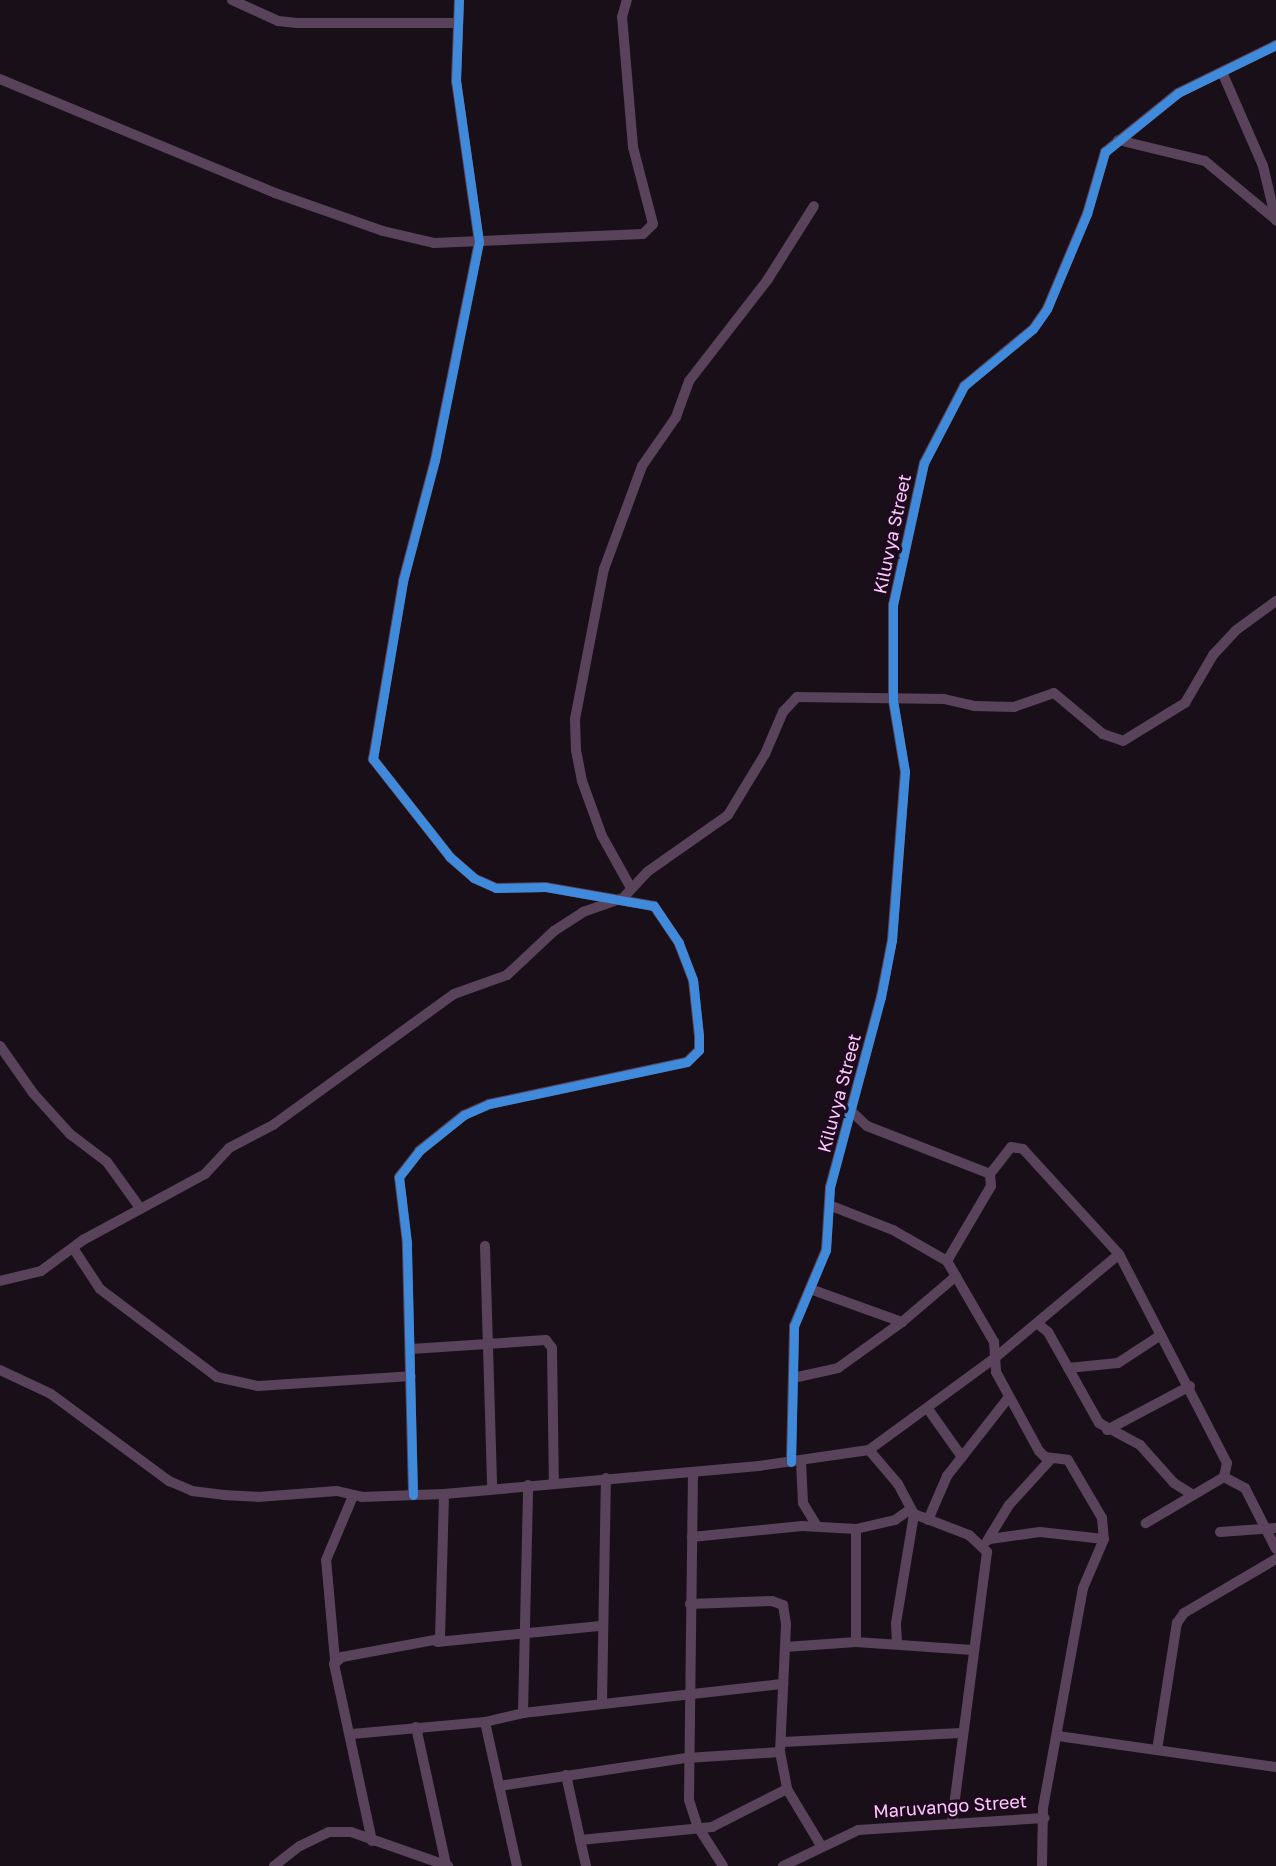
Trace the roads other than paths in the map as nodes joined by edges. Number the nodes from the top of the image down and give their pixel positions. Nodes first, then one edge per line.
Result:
1 (232, 0) edge
2 (458, 0) edge
3 (627, 0) edge
4 (457, 23) junction
5 (1276, 45) edge
6 (1222, 72) junction
7 (0, 79) edge
8 (1118, 140) junction
9 (1263, 166) junction
10 (1276, 166) edge
11 (814, 206) dead end
12 (1276, 220) edge
13 (478, 242) junction
14 (1276, 601) edge
15 (922, 699) junction
16 (893, 700) junction
17 (894, 715) junction
18 (631, 888) junction
19 (623, 898) junction
20 (0, 1046) edge
21 (852, 1112) junction
22 (990, 1174) junction
23 (829, 1205) junction
24 (140, 1208) junction
25 (485, 1246) dead end
26 (73, 1248) junction
27 (1119, 1254) junction
28 (947, 1261) junction
29 (956, 1276) junction
30 (0, 1281) edge
31 (813, 1290) junction
32 (902, 1322) junction
33 (1038, 1324) junction
34 (1160, 1335) junction
35 (489, 1343) junction
36 (411, 1349) junction
37 (996, 1357) junction
38 (1068, 1368) junction
39 (0, 1370) edge
40 (411, 1376) junction
41 (793, 1378) junction
42 (1190, 1387) junction
43 (1009, 1398) junction
44 (928, 1409) junction
45 (1107, 1430) junction
46 (869, 1450) junction
47 (962, 1457) junction
48 (1051, 1459) junction
49 (796, 1461) junction
50 (693, 1472) junction
51 (1224, 1477) junction
52 (606, 1478) junction
53 (554, 1483) junction
54 (528, 1485) junction
55 (492, 1488) junction
56 (444, 1494) junction
57 (413, 1495) junction
58 (1194, 1495) junction
59 (353, 1496) junction
60 (913, 1511) junction
61 (928, 1520) junction
62 (1146, 1523) dead end
63 (817, 1526) junction
64 (1271, 1528) edge
65 (856, 1529) junction
66 (1220, 1532) dead end
67 (692, 1537) junction
68 (1104, 1539) junction
69 (986, 1541) junction
70 (1276, 1549) edge
71 (1276, 1559) edge
72 (690, 1604) junction
73 (601, 1626) junction
74 (523, 1632) junction
75 (856, 1642) junction
76 (437, 1643) junction
77 (897, 1643) junction
78 (785, 1647) junction
79 (973, 1650) junction
80 (335, 1660) junction
81 (783, 1684) junction
82 (688, 1693) junction
83 (602, 1703) junction
84 (523, 1713) junction
85 (485, 1722) junction
86 (416, 1727) junction
87 (961, 1733) junction
88 (352, 1734) junction
89 (1058, 1736) junction
90 (782, 1747) junction
91 (1157, 1750) junction
92 (687, 1758) junction
93 (1276, 1767) edge
94 (566, 1775) junction
95 (499, 1786) junction
96 (787, 1789) junction
97 (1045, 1818) junction
98 (952, 1820) junction
99 (698, 1827) junction
100 (580, 1840) junction
101 (372, 1841) junction
102 (820, 1844) junction
103 (274, 1866) edge
104 (447, 1866) edge
105 (517, 1866) edge
106 (586, 1866) edge
107 (723, 1866) edge
108 (783, 1866) edge
109 (1042, 1866) edge

1 - 4 street
2 - 4 street
3 - 13 street
4 - 13 street
5 - 6 street, Kiluvya Street
6 - 8 street, Kiluvya Street
6 - 9 street
7 - 13 street
8 - 12 street
8 - 16 street, Kiluvya Street
9 - 10 street
9 - 12 street
11 - 18 street
13 - 19 street
14 - 15 street
15 - 16 street
15 - 17 street
16 - 17 street, Kiluvya Street
16 - 18 street
17 - 21 street, Kiluvya Street
18 - 19 street
19 - 24 street
19 - 36 street
20 - 24 street
21 - 22 street
21 - 23 street, Kiluvya Street
22 - 27 street
22 - 28 street
23 - 28 street
23 - 31 street, Kiluvya Street
24 - 26 street
25 - 35 street
26 - 30 street
26 - 40 street
27 - 33 street
27 - 34 street
28 - 29 street
29 - 32 street
29 - 37 street
31 - 32 street
31 - 41 street, Kiluvya Street
32 - 41 street
33 - 37 street
33 - 38 street
34 - 38 street
34 - 42 street
35 - 36 street
35 - 53 street
35 - 55 street
36 - 40 street
37 - 43 street
37 - 44 street
38 - 45 street
39 - 59 street
40 - 57 street
41 - 49 street, Kiluvya Street
42 - 45 street
42 - 51 street
43 - 47 street
43 - 48 street
44 - 46 street
44 - 47 street
45 - 58 street
46 - 49 street
46 - 60 street
47 - 61 street
48 - 68 street
48 - 69 street
49 - 50 street
49 - 63 street, Kiluvya Street
50 - 52 street
50 - 67 street
51 - 58 street
51 - 64 street
52 - 53 street
52 - 73 street
53 - 54 street
54 - 55 street
54 - 74 street
55 - 56 street
56 - 57 street
56 - 76 street
57 - 59 street
58 - 62 street
59 - 80 street
60 - 61 street
60 - 65 street
60 - 77 street
61 - 69 street
63 - 65 street
63 - 67 street
64 - 66 street
64 - 70 street
65 - 75 street
67 - 72 street
68 - 69 street
68 - 89 street
69 - 79 street
71 - 91 street
72 - 78 street
72 - 82 street
73 - 74 street
73 - 83 street
74 - 76 street
74 - 84 street
75 - 77 street
75 - 78 street
76 - 80 street
77 - 79 street
78 - 81 street
79 - 87 street
80 - 88 street
81 - 82 street
81 - 90 street
82 - 83 street
82 - 92 street
83 - 84 street
84 - 85 street
85 - 86 street
85 - 95 street
86 - 88 street
86 - 104 street
87 - 90 street
87 - 98 street
88 - 101 street
89 - 91 street
89 - 97 street
90 - 92 street
90 - 96 street
91 - 93 street
92 - 94 street
92 - 99 street
94 - 95 street
94 - 100 street
95 - 105 street
96 - 99 street
96 - 102 street
97 - 98 street, Maruvango Street
97 - 109 street
98 - 102 street, Maruvango Street
99 - 100 street
99 - 107 street
100 - 106 street
101 - 103 street
101 - 104 street
102 - 108 street, Maruvango Street

